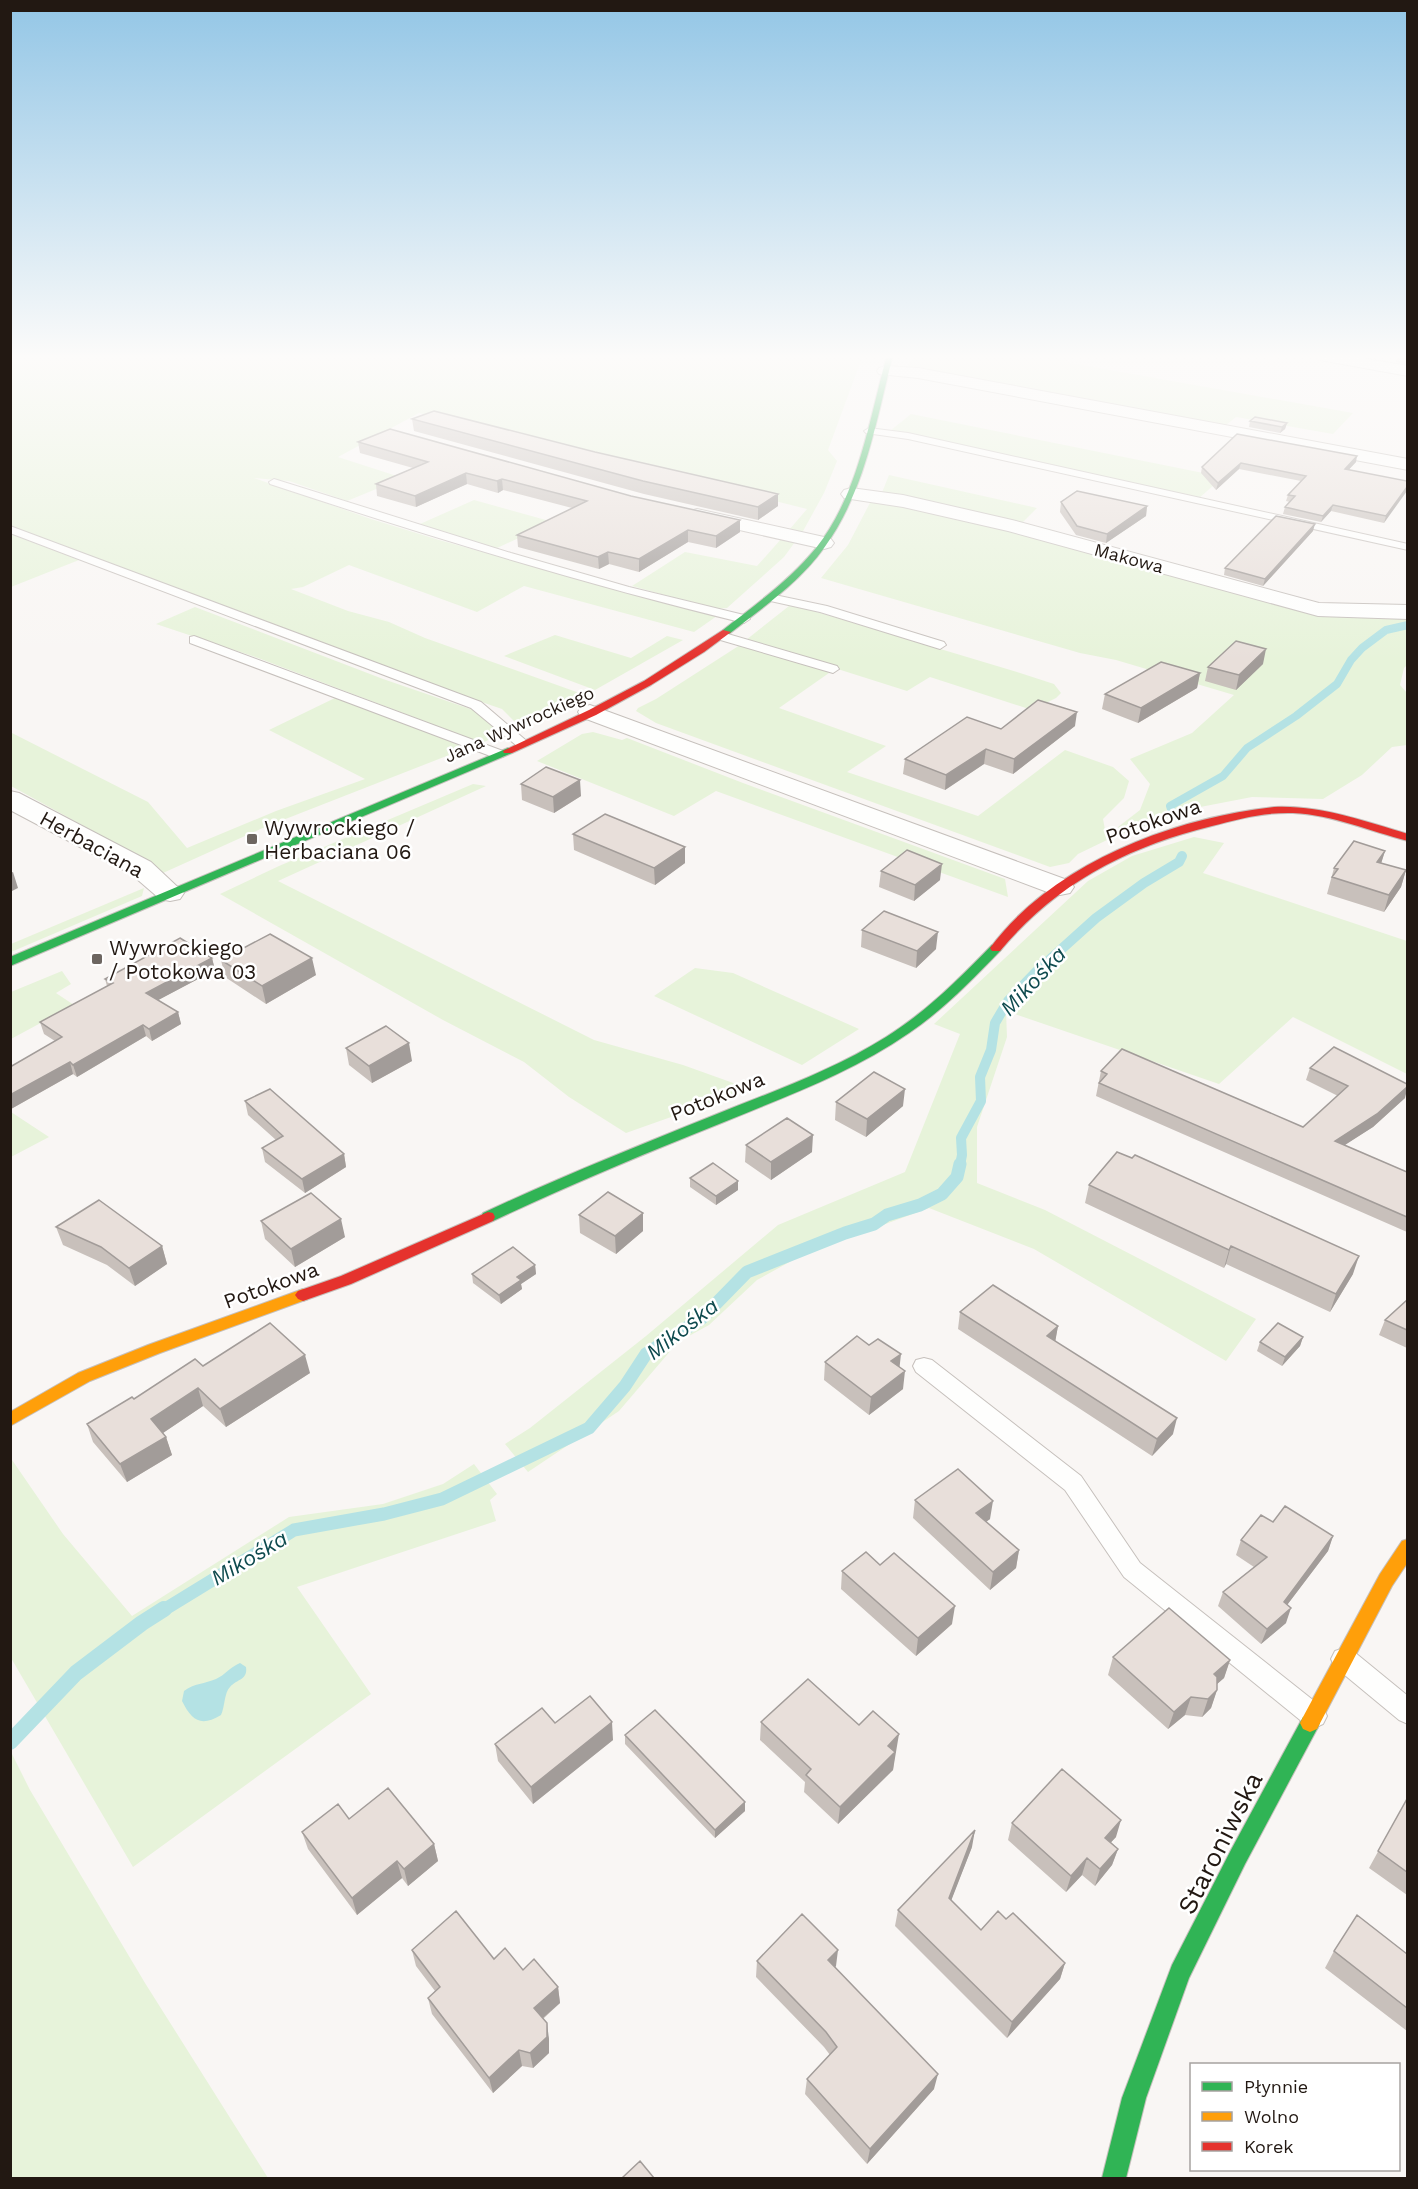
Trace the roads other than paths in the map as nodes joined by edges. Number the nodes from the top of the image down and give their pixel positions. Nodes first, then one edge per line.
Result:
1 (862, 457) edge
2 (1004, 457) edge
3 (1363, 457) edge
4 (1407, 465) edge
5 (274, 482) dead end
6 (851, 494) junction
7 (683, 512) edge
8 (10, 529) edge
9 (824, 543) junction
10 (1407, 546) edge
11 (770, 598) junction
12 (1407, 612) edge
13 (744, 619) junction
14 (721, 636) junction
15 (194, 640) dead end
16 (940, 645) dead end
17 (833, 669) dead end
18 (590, 712) junction
19 (522, 743) junction
20 (498, 754) junction
21 (10, 799) edge
22 (1407, 837) edge
23 (1060, 887) junction
24 (170, 893) junction
25 (10, 962) edge
26 (924, 1366) dead end
27 (10, 1420) edge
28 (1407, 1546) edge
29 (1344, 1659) junction
30 (1407, 1712) edge
31 (1314, 1716) junction
32 (1114, 2178) edge

1 - 6 street, Jana Wywrockiego
2 - 10 lane
3 - 4 street
5 - 13 lane
6 - 9 street, Jana Wywrockiego
6 - 12 street, Makowa
7 - 9 street
8 - 19 lane
9 - 11 street, Jana Wywrockiego
11 - 13 street, Jana Wywrockiego
11 - 16 lane
13 - 14 street, Jana Wywrockiego
14 - 17 lane
14 - 18 street, Jana Wywrockiego
15 - 20 lane
18 - 19 street, Jana Wywrockiego
18 - 23 street
19 - 20 street, Jana Wywrockiego
20 - 24 street, Jana Wywrockiego
21 - 24 street, Herbaciana
22 - 23 street, Potokowa
23 - 27 street, Potokowa
24 - 25 street, Jana Wywrockiego
26 - 31 lane
28 - 29 street, Staroniwska
29 - 30 lane
29 - 31 street, Staroniwska
31 - 32 street, Staroniwska

